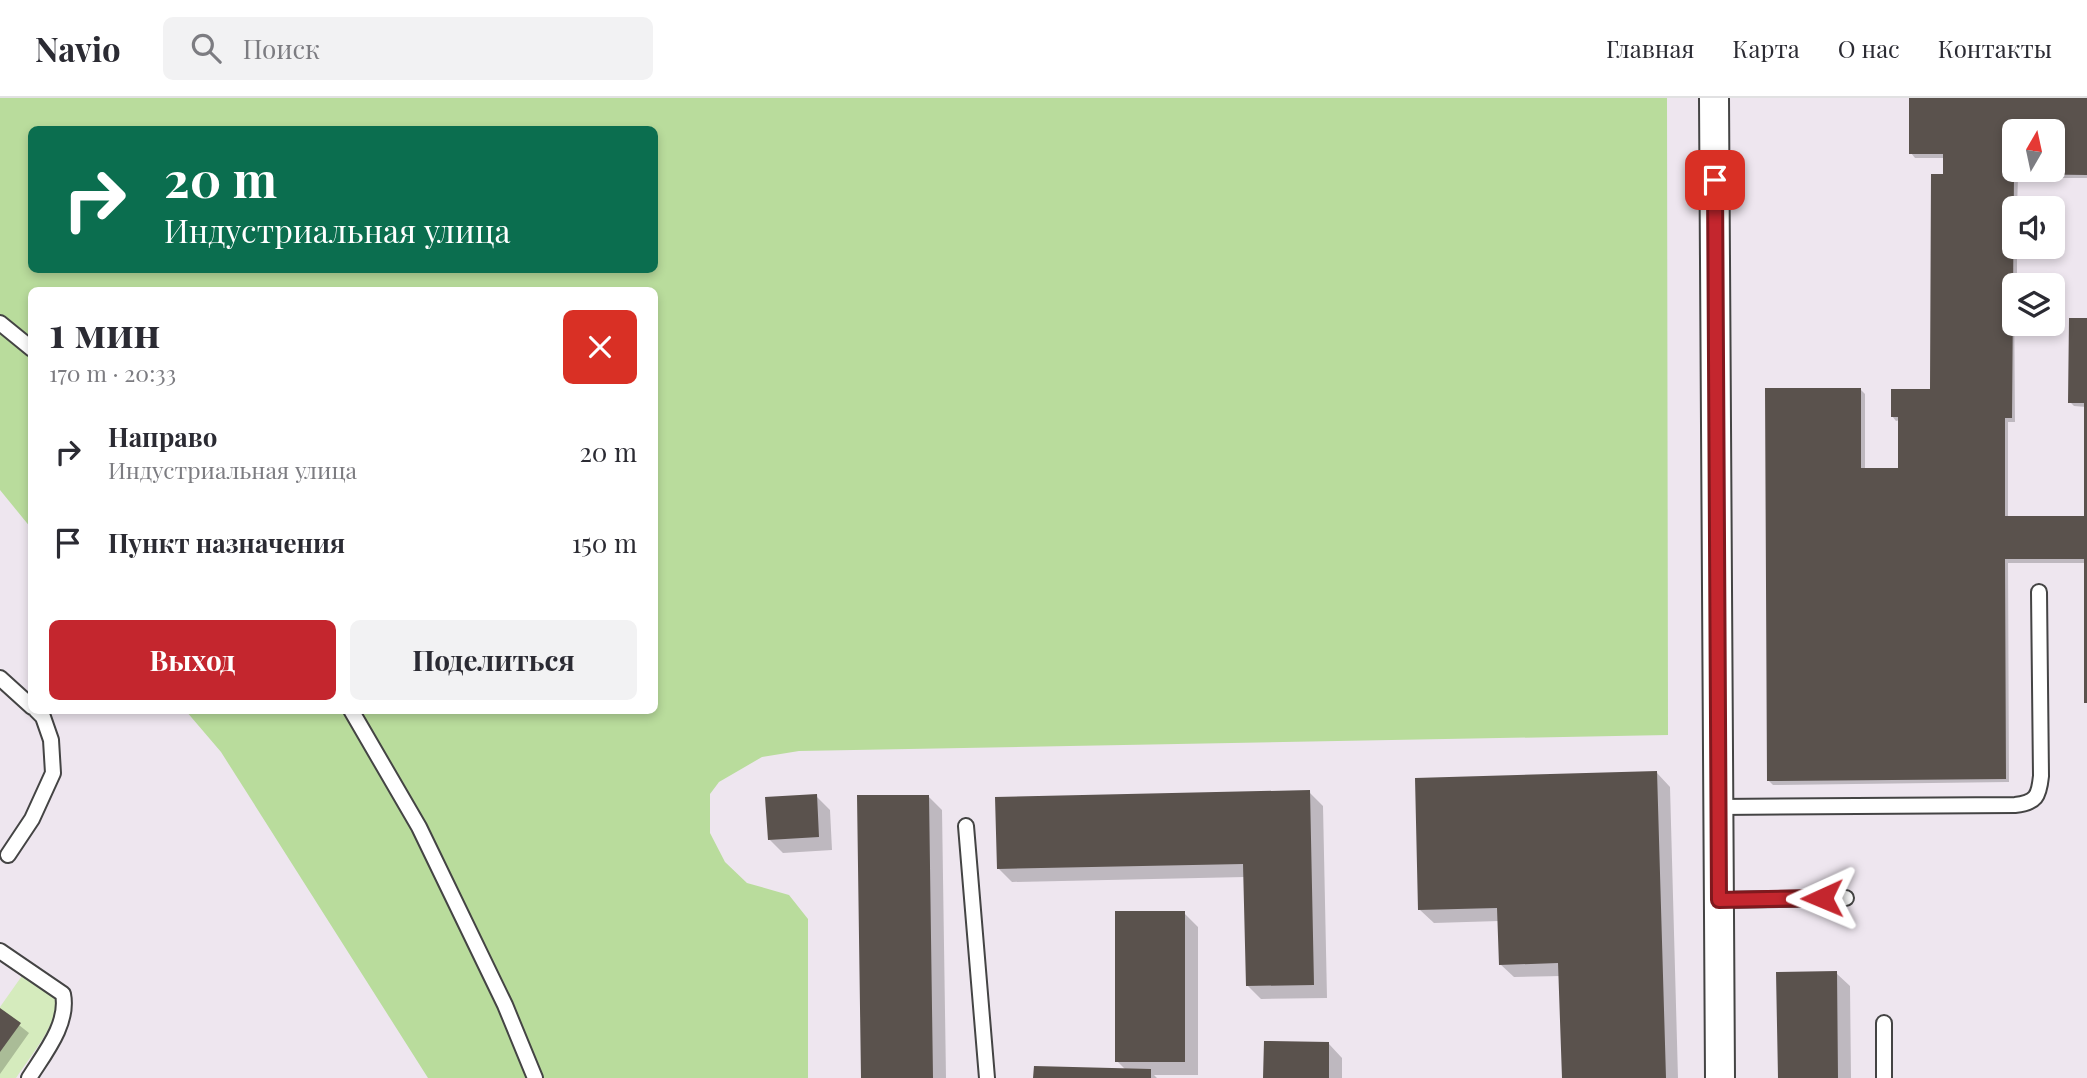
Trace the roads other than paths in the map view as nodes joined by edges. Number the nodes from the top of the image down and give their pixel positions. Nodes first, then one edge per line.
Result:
1 (1714, 98) edge
2 (0, 323) edge
3 (28, 346) edge
4 (2039, 592) dead end
5 (0, 678) edge
6 (28, 703) edge
7 (40, 714) edge
8 (353, 714) edge
9 (1718, 807) junction
10 (966, 825) dead end
11 (8, 855) dead end
12 (1846, 898) dead end
13 (1719, 900) junction
14 (0, 951) edge
15 (1884, 1023) dead end
16 (30, 1078) edge
17 (535, 1078) edge
18 (987, 1078) edge
19 (1720, 1078) edge
20 (1884, 1078) edge

1 - 9 street
2 - 3 lane
4 - 9 lane
5 - 6 lane
7 - 11 lane
8 - 17 lane
9 - 13 street
10 - 18 lane
12 - 13 lane
13 - 19 street
14 - 16 lane
15 - 20 lane

